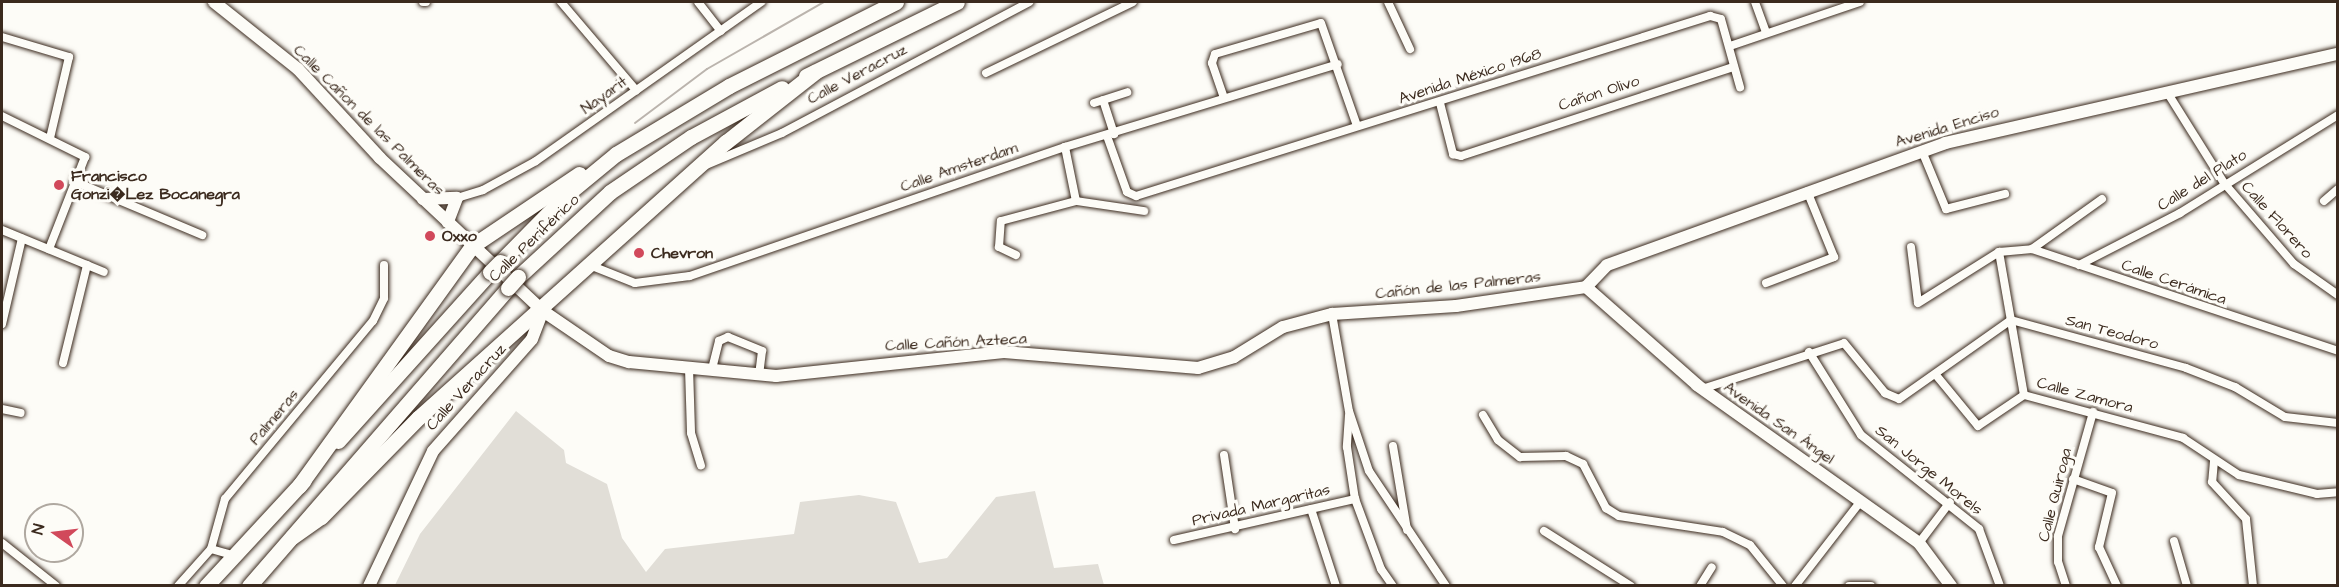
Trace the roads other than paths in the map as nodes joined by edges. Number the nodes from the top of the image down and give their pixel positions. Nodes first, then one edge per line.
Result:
1 (214, 2) edge
2 (561, 2) edge
3 (698, 2) edge
4 (761, 2) edge
5 (896, 2) edge
6 (957, 2) edge
7 (1029, 2) edge
8 (1133, 2) edge
9 (1388, 2) edge
10 (1755, 2) edge
11 (1860, 2) edge
12 (721, 31) junction
13 (1766, 33) junction
14 (2, 37) edge
15 (1730, 46) junction
16 (1410, 49) dead end
17 (2337, 54) edge
18 (1338, 64) junction
19 (1733, 67) junction
20 (815, 72) junction
21 (986, 74) dead end
22 (1740, 87) dead end
23 (636, 90) junction
24 (1127, 92) dead end
25 (2167, 92) junction
26 (1224, 98) junction
27 (1440, 103) junction
28 (2337, 115) edge
29 (2, 116) edge
30 (1357, 126) junction
31 (1111, 135) junction
32 (51, 138) junction
33 (1065, 147) junction
34 (1922, 151) junction
35 (616, 154) junction
36 (697, 168) junction
37 (76, 182) junction
38 (2224, 183) junction
39 (2337, 189) edge
40 (1807, 191) junction
41 (2005, 194) dead end
42 (457, 198) junction
43 (423, 199) junction
44 (2102, 199) dead end
45 (1076, 201) junction
46 (2324, 201) dead end
47 (1144, 211) dead end
48 (448, 222) junction
49 (2, 230) edge
50 (202, 235) dead end
51 (22, 238) junction
52 (472, 246) junction
53 (1911, 247) dead end
54 (49, 249) junction
55 (2032, 249) junction
56 (1999, 252) junction
57 (1016, 255) dead end
58 (87, 265) junction
59 (384, 265) dead end
60 (2079, 265) junction
61 (592, 266) junction
62 (104, 272) dead end
63 (1766, 283) dead end
64 (1587, 287) junction
65 (2337, 296) edge
66 (543, 311) junction
67 (1332, 314) junction
68 (2011, 320) junction
69 (2, 324) edge
70 (2337, 351) edge
71 (1809, 352) junction
72 (609, 356) joint
73 (63, 363) dead end
74 (689, 368) junction
75 (712, 369) junction
76 (759, 374) junction
77 (1936, 375) junction
78 (1702, 389) junction
79 (2024, 395) junction
80 (2, 409) edge
81 (1349, 411) junction
82 (2093, 412) junction
83 (21, 413) dead end
84 (1483, 415) dead end
85 (2337, 423) edge
86 (1393, 446) dead end
87 (1224, 454) dead end
88 (2214, 461) junction
89 (701, 465) dead end
90 (2073, 479) junction
91 (298, 486) junction
92 (2337, 492) edge
93 (1355, 499) junction
94 (1861, 501) junction
95 (1950, 502) junction
96 (1311, 509) junction
97 (1235, 529) junction
98 (1407, 530) junction
99 (1544, 531) dead end
100 (292, 537) junction
101 (1174, 540) dead end
102 (2174, 540) dead end
103 (2, 543) edge
104 (1919, 543) junction
105 (211, 549) junction
106 (236, 556) junction
107 (1712, 567) dead end
108 (1381, 569) junction
109 (255, 582) edge
110 (56, 585) edge
111 (178, 585) edge
112 (206, 585) edge
113 (369, 585) edge
114 (1336, 585) edge
115 (1384, 585) edge
116 (1393, 585) edge
117 (1446, 585) edge
118 (1631, 585) edge
119 (1700, 585) edge
120 (1783, 585) edge
121 (1796, 585) edge
122 (1849, 585) edge
123 (1871, 585) edge
124 (1951, 585) edge
125 (2000, 585) edge
126 (2066, 585) edge
127 (2117, 585) edge
128 (2187, 585) edge
129 (2253, 585) edge

1 - 43 main road, Calle Cañon de las Palmeras
2 - 23 street
3 - 12 street
4 - 12 street, Nayarit
5 - 35 highway, Calle Periférico
6 - 20 highway, Calle Periférico
7 - 36 street, Calle Veracruz
8 - 21 street
9 - 16 street
10 - 13 street
11 - 13 street
12 - 23 street, Nayarit
13 - 15 street
14 - 32 street
15 - 19 street
15 - 27 street, Avenida México 1968
17 - 25 main road, Avenida Enciso
18 - 26 street, Calle Amsterdam
18 - 26 street
18 - 30 street
19 - 22 street
19 - 27 street, Cañon Olivo
20 - 36 highway
20 - 100 highway, Calle Periférico
23 - 42 street, Nayarit
24 - 31 street, Avenida México 1968
25 - 34 main road, Avenida Enciso
25 - 38 street, Calle Florero
26 - 31 street, Calle Amsterdam
27 - 30 street, Avenida México 1968
28 - 38 street, Calle del Plato
29 - 32 street
30 - 31 street, Avenida México 1968
31 - 33 street, Calle Amsterdam
32 - 37 street
33 - 45 street
33 - 61 street, Calle Amsterdam
34 - 40 main road, Avenida Enciso
34 - 41 street
35 - 52 highway
35 - 91 highway, Calle Periférico
36 - 61 highway
37 - 50 street
37 - 54 street
38 - 60 street, Calle del Plato
38 - 65 street, Calle Florero
39 - 46 street
40 - 63 street
40 - 64 main road, Avenida Enciso
42 - 43 main road
42 - 48 main road
43 - 48 main road, Calle Cañon de las Palmeras
44 - 55 street
45 - 47 street
45 - 57 street
48 - 52 main road, Calle Cañon de las Palmeras
49 - 51 street
51 - 54 street
51 - 69 street
52 - 66 main road, Calle Cañon de las Palmeras
52 - 91 highway
53 - 56 street
54 - 58 street
55 - 56 street, Calle Cerámica
55 - 60 street, Calle Cerámica
56 - 68 street
58 - 62 street
58 - 73 street
59 - 105 street, Palmeras
60 - 70 street, Calle Cerámica
61 - 66 highway
64 - 67 main road, Cañón de las Palmeras
64 - 78 main road, Avenida San Ángel
66 - 72 main road, Calle Cañon de las Palmeras
66 - 100 highway
66 - 113 main road, Calle Veracruz
67 - 76 main road, Calle Cañón Azteca
67 - 81 street
68 - 77 street
68 - 79 street
68 - 85 street, San Teodoro
71 - 77 street
71 - 78 street
71 - 95 street, San Jorge Morels
72 - 74 main road, Calle Cañón Azteca
74 - 75 main road, Calle Cañón Azteca
74 - 89 street
75 - 76 main road, Calle Cañón Azteca
75 - 76 street
77 - 79 street, Calle Zamora
78 - 94 main road, Avenida San Ángel
79 - 82 street, Calle Zamora
80 - 83 street
81 - 93 street
81 - 98 street
82 - 88 street, Calle Zamora
82 - 90 street, Calle Quiroga
84 - 120 street
86 - 98 street
87 - 97 street
88 - 92 street, Calle Zamora
88 - 129 street
90 - 126 street, Calle Quiroga
90 - 127 street
91 - 106 highway, Calle Periférico
93 - 96 street, Privada Margaritas
93 - 108 street
94 - 104 main road, Avenida San Ángel
94 - 121 street
95 - 104 street
95 - 125 street, San Jorge Morels
96 - 97 street, Privada Margaritas
96 - 114 street
97 - 101 street, Privada Margaritas
98 - 117 street
99 - 118 street
100 - 109 highway, Calle Periférico
102 - 128 street
103 - 110 street
104 - 124 main road, Avenida San Ángel
105 - 106 street
105 - 111 street, Palmeras
106 - 112 highway, Calle Periférico
107 - 119 street
108 - 115 street
108 - 116 street
122 - 123 street

